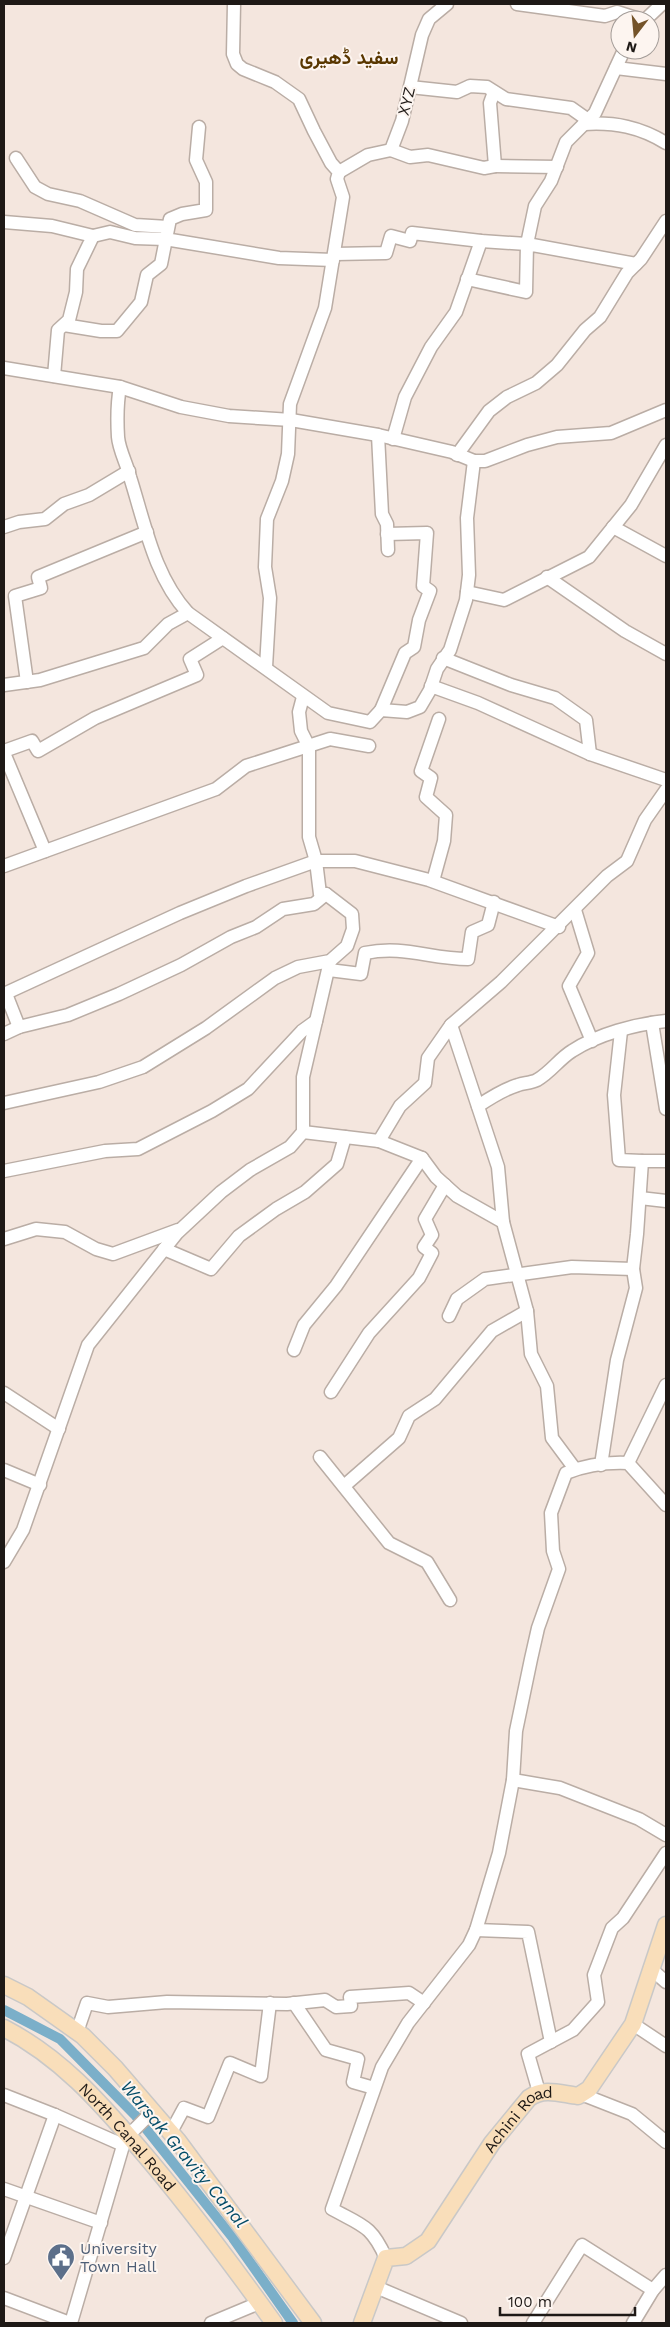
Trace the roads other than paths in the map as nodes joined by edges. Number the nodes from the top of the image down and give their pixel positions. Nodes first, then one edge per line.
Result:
1 (234, 4) edge
2 (447, 4) edge
3 (517, 4) edge
4 (610, 14) edge
5 (620, 60) edge
6 (616, 68) junction
7 (666, 74) edge
8 (410, 87) junction
9 (494, 92) junction
10 (586, 122) junction
11 (199, 127) dead end
12 (666, 143) edge
13 (392, 150) junction
14 (16, 158) dead end
15 (495, 166) junction
16 (557, 167) junction
17 (339, 172) junction
18 (666, 221) edge
19 (4, 222) edge
20 (168, 226) junction
21 (93, 236) junction
22 (165, 240) junction
23 (480, 241) junction
24 (527, 244) junction
25 (334, 257) junction
26 (636, 264) junction
27 (467, 279) junction
28 (64, 325) junction
29 (4, 368) edge
30 (54, 376) junction
31 (120, 387) junction
32 (666, 410) edge
33 (291, 420) junction
34 (378, 435) junction
35 (393, 439) junction
36 (666, 445) edge
37 (458, 455) junction
38 (474, 461) junction
39 (654, 466) junction
40 (129, 470) junction
41 (666, 472) edge
42 (613, 526) junction
43 (4, 527) edge
44 (147, 532) junction
45 (387, 534) junction
46 (388, 550) dead end
47 (666, 556) edge
48 (548, 576) junction
49 (467, 592) junction
50 (188, 613) junction
51 (223, 638) junction
52 (666, 654) edge
53 (443, 658) junction
54 (266, 667) junction
55 (27, 682) junction
56 (4, 686) edge
57 (431, 686) junction
58 (303, 697) junction
59 (381, 710) junction
60 (439, 719) dead end
61 (369, 746) dead end
62 (309, 747) junction
63 (4, 752) edge
64 (590, 754) junction
65 (666, 780) edge
66 (666, 790) edge
67 (45, 851) junction
68 (316, 861) junction
69 (4, 866) edge
70 (433, 882) junction
71 (326, 894) junction
72 (494, 902) junction
73 (575, 910) junction
74 (559, 927) junction
75 (329, 966) junction
76 (5, 994) edge
77 (316, 1021) junction
78 (666, 1021) edge
79 (652, 1023) junction
80 (451, 1025) junction
81 (19, 1027) junction
82 (622, 1031) junction
83 (4, 1034) edge
84 (592, 1041) junction
85 (4, 1103) edge
86 (478, 1106) junction
87 (666, 1109) edge
88 (303, 1132) junction
89 (345, 1137) junction
90 (379, 1141) junction
91 (422, 1158) junction
92 (642, 1161) junction
93 (666, 1161) edge
94 (4, 1171) edge
95 (446, 1185) junction
96 (640, 1198) junction
97 (666, 1201) edge
98 (503, 1222) junction
99 (183, 1228) junction
100 (4, 1239) edge
101 (164, 1248) junction
102 (633, 1269) junction
103 (518, 1273) junction
104 (527, 1311) junction
105 (448, 1316) dead end
106 (294, 1350) dead end
107 (666, 1385) edge
108 (331, 1392) dead end
109 (4, 1393) edge
110 (59, 1430) junction
111 (320, 1457) dead end
112 (628, 1463) junction
113 (601, 1465) junction
114 (575, 1469) junction
115 (4, 1470) edge
116 (40, 1485) junction
117 (344, 1486) junction
118 (666, 1505) edge
119 (4, 1562) edge
120 (450, 1600) dead end
121 (513, 1780) junction
122 (666, 1835) edge
123 (666, 1853) edge
124 (666, 1925) edge
125 (476, 1930) junction
126 (650, 1968) junction
127 (666, 1982) edge
128 (4, 1985) edge
129 (270, 2003) junction
130 (294, 2003) junction
131 (424, 2003) junction
132 (633, 2024) junction
133 (4, 2028) edge
134 (77, 2032) junction
135 (551, 2042) junction
136 (666, 2046) edge
137 (374, 2088) junction
138 (539, 2092) junction
139 (581, 2094) junction
140 (4, 2095) edge
141 (152, 2112) junction
142 (55, 2115) junction
143 (171, 2132) junction
144 (128, 2136) junction
145 (666, 2142) edge
146 (4, 2190) edge
147 (26, 2197) junction
148 (101, 2223) junction
149 (4, 2258) edge
150 (386, 2258) junction
151 (666, 2275) edge
152 (376, 2286) junction
153 (653, 2290) junction
154 (4, 2298) edge
155 (260, 2303) junction
156 (70, 2323) edge
157 (211, 2323) edge
158 (274, 2323) edge
159 (313, 2323) edge
160 (362, 2323) edge
161 (461, 2323) edge
162 (532, 2323) edge
163 (633, 2323) edge

1 - 17 street
2 - 8 street, XYZ
3 - 4 street
5 - 6 street
6 - 7 street
6 - 10 street
8 - 9 street
8 - 13 street, XYZ
9 - 10 street
9 - 15 street
10 - 12 street
10 - 16 street
11 - 20 street
13 - 15 street
13 - 17 street
14 - 20 street
15 - 16 street
16 - 24 street
17 - 25 street
18 - 26 street
19 - 21 street
20 - 22 street
21 - 22 street
21 - 28 street
22 - 25 street
22 - 28 street
23 - 24 street
23 - 25 street
23 - 27 street
24 - 26 street
24 - 27 street
25 - 33 street
26 - 37 street
27 - 35 street
28 - 30 street
29 - 30 street
30 - 31 street
31 - 33 street
31 - 40 street
32 - 38 street
33 - 34 street
33 - 54 street
34 - 35 street
34 - 45 street
35 - 37 street
36 - 39 street
37 - 38 street
38 - 49 street
39 - 41 street
39 - 42 street
40 - 43 street
40 - 44 street
42 - 47 street
42 - 48 street
44 - 50 street
44 - 55 street
45 - 46 street
45 - 59 street
48 - 49 street
48 - 52 street
49 - 53 street
50 - 51 street
50 - 55 street
51 - 54 street
51 - 63 street
53 - 57 street
53 - 64 street
54 - 58 street
55 - 56 street
57 - 59 street
57 - 64 street
58 - 59 street
58 - 62 street
60 - 70 street
61 - 62 street
62 - 67 street
62 - 68 street
63 - 67 street
64 - 65 street
66 - 73 street
67 - 69 street
68 - 70 street
68 - 71 street
68 - 76 street
70 - 72 street
71 - 75 street
71 - 81 street
72 - 74 street
72 - 75 street
73 - 74 street
73 - 84 street
74 - 80 street
75 - 77 street
75 - 85 street
76 - 81 street
77 - 88 street
77 - 94 street
78 - 79 street
79 - 82 street
79 - 87 street
80 - 86 street
80 - 90 street
81 - 83 street
82 - 84 street
82 - 92 street
84 - 86 street
86 - 98 street
88 - 89 street
88 - 99 street
89 - 90 street
89 - 101 street
90 - 91 street
91 - 95 street
91 - 106 street
92 - 93 street
92 - 96 street
95 - 98 street
95 - 108 street
96 - 97 street
96 - 102 street
98 - 103 street
99 - 100 street
99 - 101 street
101 - 110 street
102 - 103 street
102 - 113 street
103 - 104 street
103 - 105 street
104 - 114 street
104 - 117 street
107 - 112 street
109 - 110 street
110 - 116 street
111 - 117 street
112 - 113 street
112 - 118 street
113 - 114 street
114 - 121 street
115 - 116 street
116 - 119 street
117 - 120 street
121 - 122 street
121 - 125 street
123 - 135 street
124 - 126 main road, Achini Road
125 - 131 street
125 - 135 street
126 - 127 street
126 - 132 main road, Achini Road
128 - 134 main road
129 - 130 street
129 - 134 street
129 - 143 street
130 - 131 street
130 - 137 street
131 - 137 street
132 - 136 street
132 - 139 main road, Achini Road
133 - 144 main road, North Canal Road
134 - 141 main road
135 - 138 street
137 - 150 street
138 - 139 main road, Achini Road
138 - 150 main road, Achini Road
139 - 145 street
140 - 142 street
141 - 143 main road
141 - 144 street
142 - 144 street
142 - 147 street
143 - 159 main road
144 - 148 street
144 - 155 main road, North Canal Road
146 - 147 street
147 - 148 street
147 - 149 street
148 - 156 street
150 - 152 main road
151 - 153 street
152 - 160 main road
152 - 161 street
153 - 162 street
153 - 163 street
154 - 156 street
155 - 157 street
155 - 158 main road, North Canal Road

